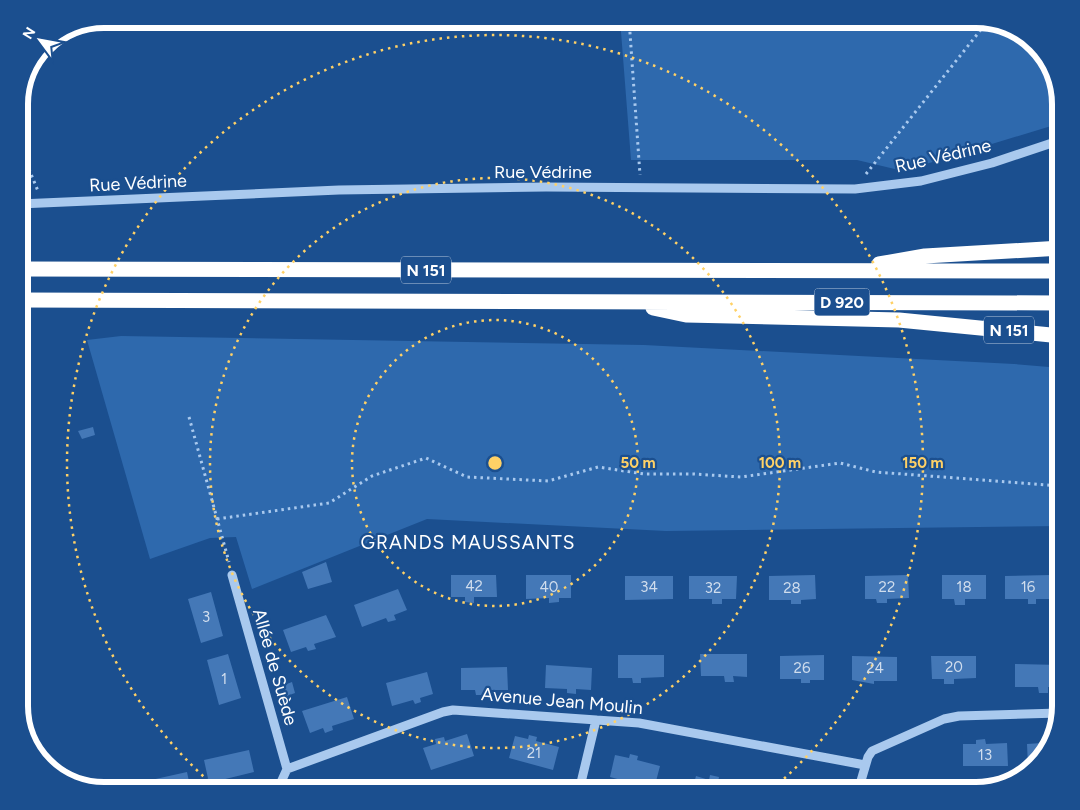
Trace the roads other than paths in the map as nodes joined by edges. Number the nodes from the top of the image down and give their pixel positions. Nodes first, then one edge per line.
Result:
1 (1052, 143) edge
2 (28, 204) edge
3 (1052, 249) edge
4 (28, 269) edge
5 (834, 271) junction
6 (1052, 271) edge
7 (28, 300) edge
8 (622, 302) junction
9 (1052, 303) edge
10 (1052, 335) edge
11 (232, 575) road end
12 (1052, 713) edge
13 (596, 720) junction
14 (865, 766) junction
15 (288, 768) junction
16 (282, 782) edge
17 (581, 782) edge
18 (861, 782) edge

1 - 2 street, Rue Védrine
3 - 5 highway, D 920
4 - 5 highway, N 151
5 - 6 highway, D 920
7 - 8 highway, N 151
8 - 9 highway, D 920
8 - 10 highway, N 151
11 - 15 street, Allée de Suède
12 - 14 street
13 - 14 street, Avenue Jean Moulin
13 - 15 street, Avenue Jean Moulin
13 - 17 street
14 - 18 street
15 - 16 street

